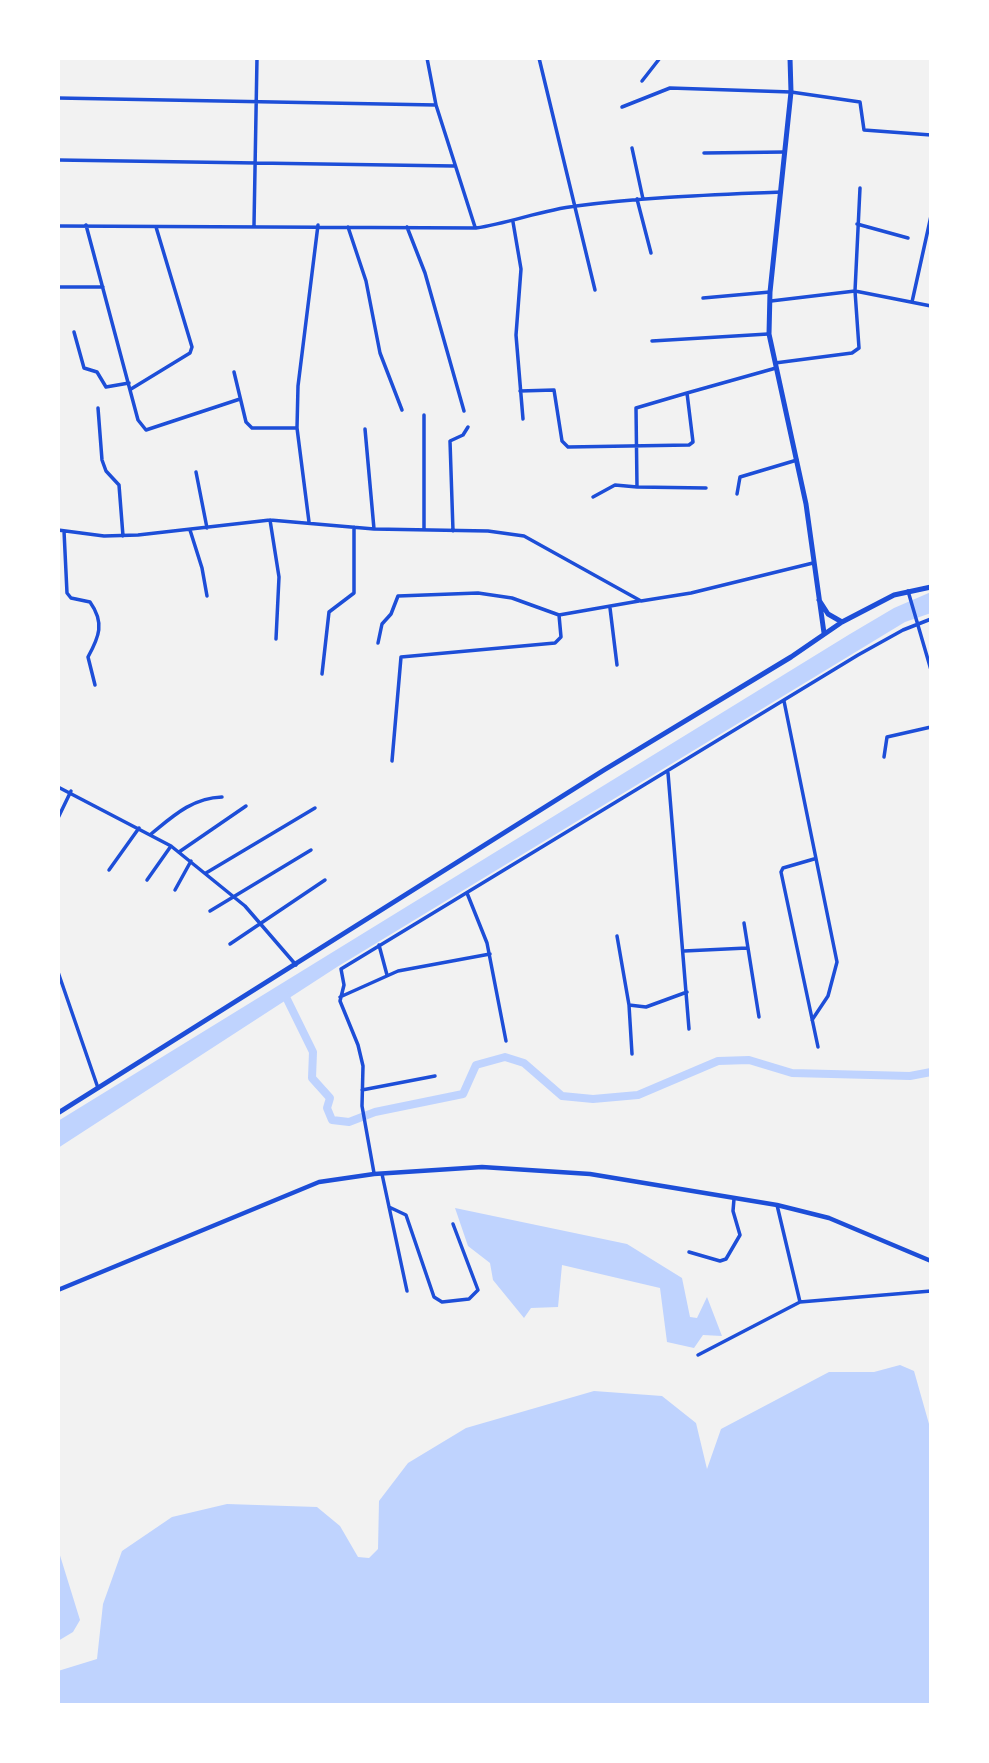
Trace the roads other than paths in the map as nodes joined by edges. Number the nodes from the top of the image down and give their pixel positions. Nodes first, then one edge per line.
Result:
1 (257, 58) edge
2 (427, 58) edge
3 (539, 58) edge
4 (660, 58) edge
5 (790, 58) edge
6 (642, 81) dead end
7 (791, 92) junction
8 (58, 98) edge
9 (255, 100) junction
10 (436, 105) junction
11 (622, 107) dead end
12 (931, 135) edge
13 (632, 148) dead end
14 (785, 152) junction
15 (704, 153) dead end
16 (58, 160) edge
17 (256, 163) junction
18 (454, 166) junction
19 (860, 188) dead end
20 (783, 192) junction
21 (637, 199) junction
22 (643, 199) junction
23 (573, 206) junction
24 (931, 216) edge
25 (513, 222) junction
26 (857, 224) junction
27 (86, 225) junction
28 (254, 225) junction
29 (318, 225) junction
30 (58, 226) edge
31 (156, 227) junction
32 (348, 227) junction
33 (407, 227) junction
34 (476, 228) junction
35 (908, 238) dead end
36 (651, 253) dead end
37 (58, 287) edge
38 (103, 287) junction
39 (595, 290) dead end
40 (855, 291) junction
41 (770, 292) junction
42 (704, 298) dead end
43 (770, 301) junction
44 (912, 302) junction
45 (931, 306) edge
46 (74, 331) dead end
47 (769, 334) junction
48 (652, 341) dead end
49 (775, 365) junction
50 (234, 372) dead end
51 (129, 383) junction
52 (131, 389) junction
53 (520, 391) junction
54 (687, 393) junction
55 (240, 399) junction
56 (99, 408) dead end
57 (402, 410) dead end
58 (464, 411) dead end
59 (424, 415) dead end
60 (523, 419) dead end
61 (468, 427) dead end
62 (297, 428) junction
63 (365, 429) dead end
64 (637, 444) junction
65 (797, 460) junction
66 (196, 472) dead end
67 (636, 487) junction
68 (706, 488) dead end
69 (737, 494) dead end
70 (593, 497) dead end
71 (270, 520) junction
72 (309, 522) junction
73 (207, 527) junction
74 (354, 527) junction
75 (374, 529) junction
76 (424, 529) junction
77 (58, 530) edge
78 (189, 530) junction
79 (64, 531) junction
80 (453, 531) junction
81 (123, 536) junction
82 (813, 564) junction
83 (931, 586) edge
84 (908, 591) junction
85 (207, 596) dead end
86 (818, 597) junction
87 (641, 601) junction
88 (610, 608) junction
89 (559, 615) junction
90 (931, 619) edge
91 (842, 622) junction
92 (918, 622) junction
93 (824, 633) junction
94 (276, 639) dead end
95 (378, 643) dead end
96 (617, 665) dead end
97 (931, 670) edge
98 (322, 674) dead end
99 (95, 685) dead end
100 (783, 701) junction
101 (931, 727) edge
102 (884, 757) dead end
103 (392, 761) dead end
104 (668, 771) junction
105 (58, 787) edge
106 (71, 791) junction
107 (222, 797) dead end
108 (246, 806) dead end
109 (315, 808) dead end
110 (58, 818) edge
111 (139, 828) junction
112 (151, 834) junction
113 (171, 846) junction
114 (312, 850) dead end
115 (179, 852) junction
116 (814, 859) junction
117 (191, 861) junction
118 (109, 870) dead end
119 (206, 873) junction
120 (147, 880) dead end
121 (325, 880) dead end
122 (174, 890) dead end
123 (467, 893) junction
124 (233, 896) junction
125 (210, 911) dead end
126 (260, 922) junction
127 (744, 923) dead end
128 (617, 936) dead end
129 (230, 944) dead end
130 (379, 945) junction
131 (747, 948) junction
132 (684, 951) junction
133 (489, 954) junction
134 (296, 965) junction
135 (58, 972) edge
136 (387, 975) junction
137 (687, 992) junction
138 (340, 997) junction
139 (629, 1005) junction
140 (759, 1017) dead end
141 (812, 1020) junction
142 (689, 1029) dead end
143 (506, 1041) dead end
144 (818, 1046) dead end
145 (632, 1054) dead end
146 (435, 1076) dead end
147 (98, 1088) junction
148 (362, 1090) junction
149 (58, 1112) edge
150 (374, 1174) junction
151 (382, 1174) junction
152 (734, 1199) junction
153 (777, 1205) junction
154 (388, 1207) junction
155 (453, 1223) dead end
156 (689, 1252) dead end
157 (931, 1261) edge
158 (58, 1290) edge
159 (407, 1291) dead end
160 (931, 1291) edge
161 (800, 1302) junction
162 (698, 1355) dead end

1 - 9 street
2 - 10 street
3 - 23 street
4 - 6 street
5 - 7 main road
7 - 11 street
7 - 12 street
7 - 14 main road
8 - 9 street
9 - 10 street
9 - 17 street
10 - 18 street
13 - 22 street
14 - 15 street
14 - 20 main road
16 - 17 street
17 - 18 street
17 - 28 street
18 - 34 street
19 - 26 street
20 - 22 street
20 - 41 main road
21 - 22 street
21 - 23 street
21 - 36 street
23 - 25 street
23 - 39 street
24 - 44 street
25 - 34 street
25 - 53 street
26 - 35 street
26 - 40 street
27 - 30 street
27 - 31 street
27 - 38 street
28 - 29 street
28 - 31 street
29 - 32 street
29 - 62 street
31 - 52 street
32 - 33 street
32 - 57 street
33 - 34 street
33 - 58 street
37 - 38 street
38 - 51 street
40 - 43 street
40 - 44 street
40 - 49 street
41 - 42 street
41 - 43 main road
43 - 47 main road
44 - 45 street
46 - 51 street
47 - 48 street
47 - 49 main road
49 - 54 street
49 - 65 main road
50 - 55 street
51 - 52 street
52 - 55 street
53 - 60 street
53 - 64 street
54 - 64 street
54 - 64 street
55 - 62 street
56 - 81 street
59 - 76 street
61 - 80 street
62 - 72 street
63 - 75 street
64 - 67 street
65 - 69 street
65 - 82 main road
66 - 73 street
67 - 68 street
67 - 70 street
71 - 72 street
71 - 73 street
71 - 94 street
72 - 74 street
73 - 78 street
74 - 75 street
74 - 98 street
75 - 76 street
76 - 80 street
77 - 79 street
78 - 81 street
78 - 85 street
79 - 81 street
79 - 99 street
80 - 87 street
82 - 86 main road
82 - 87 street
83 - 84 main road
84 - 91 main road
84 - 92 street
86 - 91 main road
86 - 93 main road
87 - 88 street
88 - 89 street
88 - 96 street
89 - 95 street
89 - 103 street
90 - 92 street
91 - 93 main road
92 - 97 street
92 - 100 street
93 - 134 main road
100 - 104 street
100 - 116 street
101 - 102 street
104 - 123 street
104 - 132 street
105 - 106 street
106 - 110 street
106 - 111 street
107 - 112 street
108 - 115 street
109 - 119 street
111 - 112 street
111 - 118 street
112 - 113 street
113 - 115 street
113 - 120 street
114 - 124 street
115 - 117 street
116 - 141 street
116 - 141 street
117 - 119 street
117 - 122 street
119 - 124 street
121 - 126 street
123 - 130 street
123 - 133 street
124 - 125 street
124 - 126 street
126 - 129 street
126 - 134 street
127 - 131 street
128 - 139 street
130 - 136 street
130 - 138 street
131 - 132 street
131 - 140 street
132 - 137 street
133 - 136 street
133 - 143 street
134 - 147 main road
135 - 147 street
136 - 138 street
137 - 139 street
137 - 142 street
138 - 148 street
139 - 145 street
141 - 144 street
146 - 148 street
147 - 149 main road
148 - 150 street
150 - 151 street
150 - 158 street
151 - 152 street
151 - 154 street
152 - 153 street
152 - 156 street
153 - 157 street
153 - 161 street
154 - 155 street
154 - 159 street
160 - 161 street
161 - 162 street

